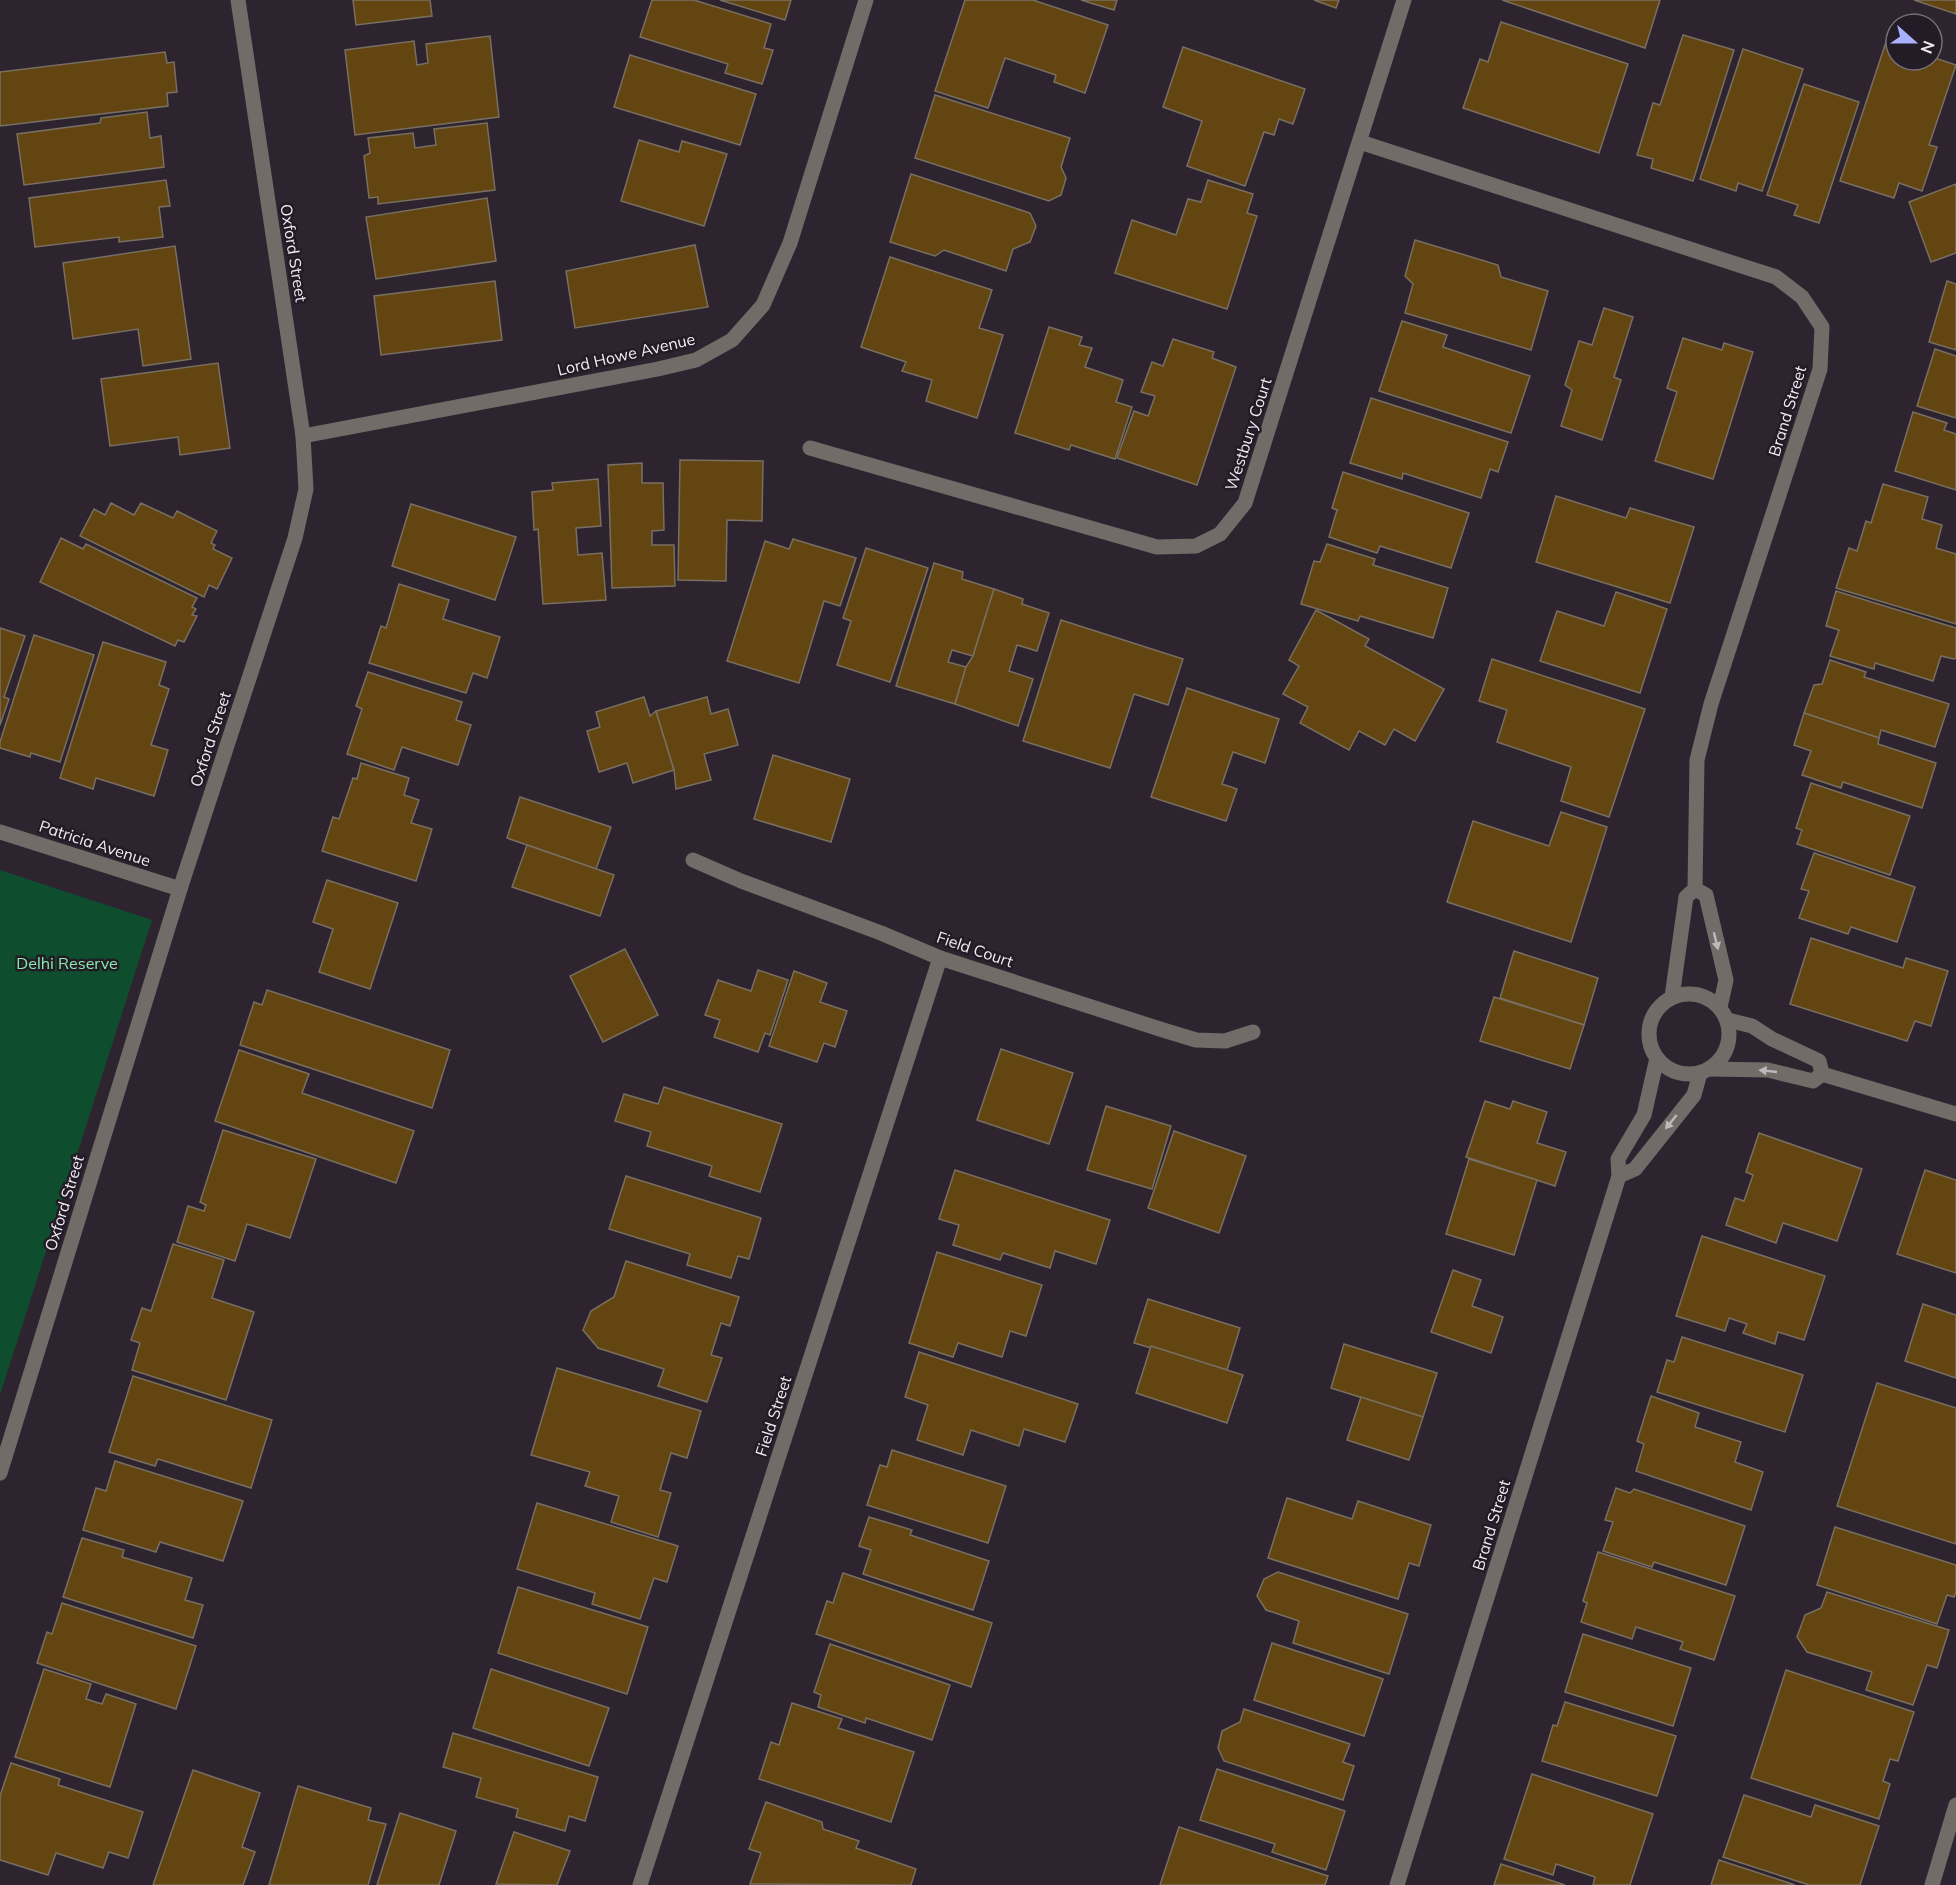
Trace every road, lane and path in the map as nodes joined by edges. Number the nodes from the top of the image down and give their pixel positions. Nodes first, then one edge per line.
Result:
1 (238, 0) edge
2 (866, 0) edge
3 (1404, 0) edge
4 (1360, 142) junction
5 (303, 436) junction
6 (810, 448) dead end
7 (0, 832) edge
8 (693, 860) dead end
9 (180, 889) junction
10 (1695, 889) junction
11 (940, 958) junction
12 (1672, 997) junction
13 (1724, 1013) junction
14 (1253, 1032) dead end
15 (1657, 1058) junction
16 (1705, 1071) junction
17 (1822, 1074) junction
18 (1956, 1114) edge
19 (1619, 1176) junction
20 (0, 1473) edge
21 (1956, 1805) edge
22 (640, 1885) edge
23 (1397, 1885) edge
24 (1932, 1885) edge

1 - 5 street, Oxford Street
2 - 5 street, Lord Howe Avenue
3 - 4 street, Westbury Court
4 - 6 street, Westbury Court
4 - 10 street, Brand Street
5 - 9 street, Oxford Street
7 - 9 street, Patricia Avenue
8 - 11 street, Field Court
9 - 20 street, Oxford Street
10 - 12 street, Brand Street
10 -> 13 street
11 - 14 street, Field Court
11 - 22 street, Field Street
12 - 13 street
12 - 15 street
13 - 16 street
13 - 17 street
15 - 16 street
15 - 19 street, Brand Street
17 -> 16 street
16 -> 19 street
17 - 18 street
19 - 23 street, Brand Street
21 - 24 street

